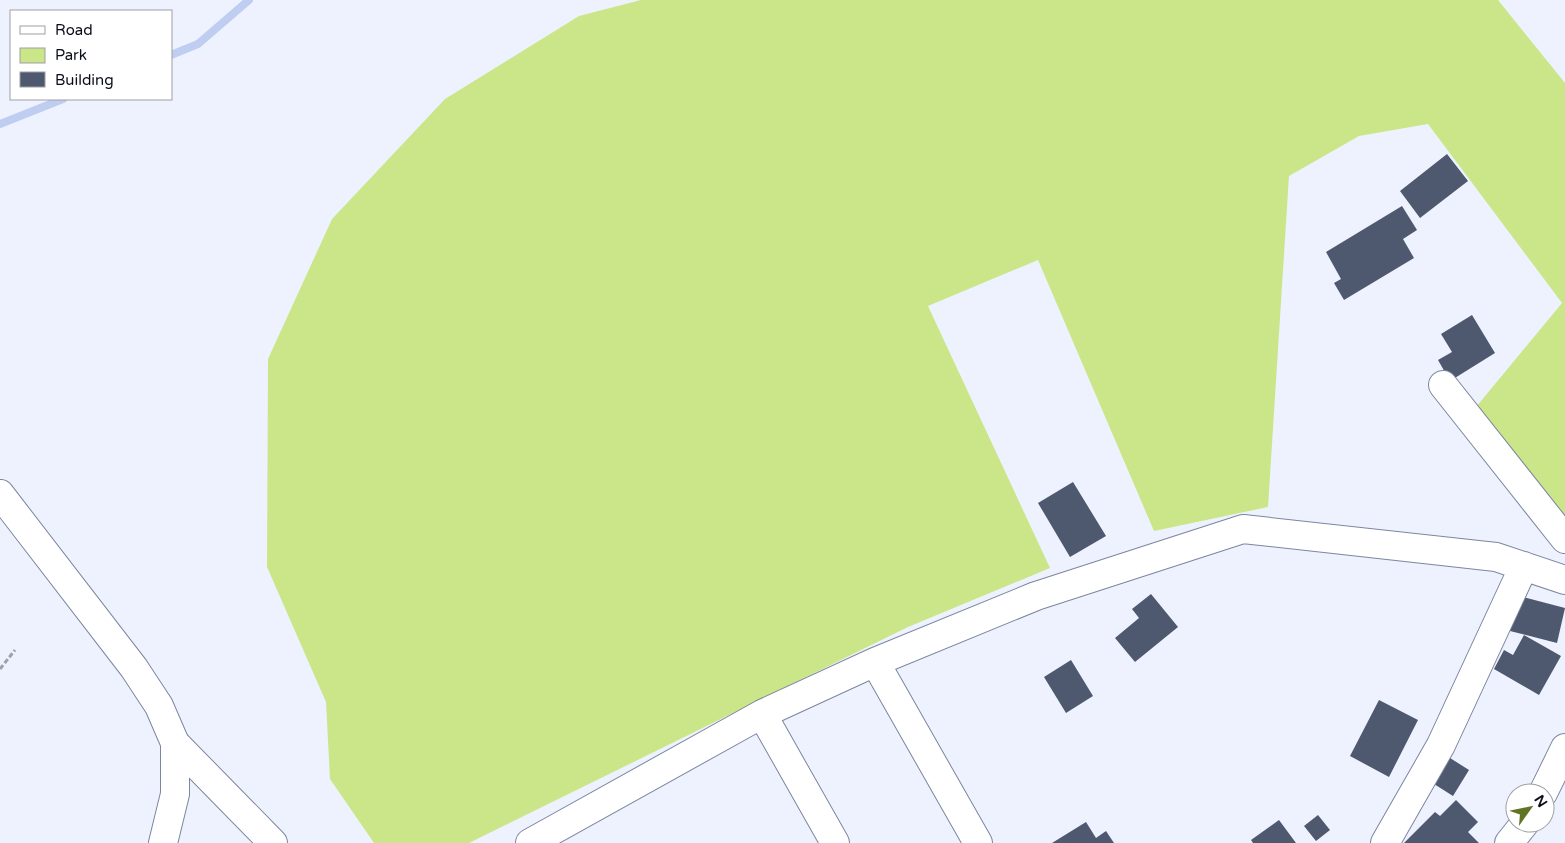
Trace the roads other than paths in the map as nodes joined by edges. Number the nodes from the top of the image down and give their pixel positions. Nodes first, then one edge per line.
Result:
1 (1442, 385) dead end
2 (0, 494) edge
3 (1565, 539) edge
4 (1524, 566) junction
5 (1565, 580) edge
6 (875, 662) junction
7 (762, 714) junction
8 (175, 743) junction
9 (1565, 748) edge
10 (1548, 783) edge
11 (1518, 833) edge
12 (163, 843) edge
13 (273, 843) edge
14 (530, 843) edge
15 (836, 843) edge
16 (978, 843) edge
17 (1385, 843) edge
18 (1509, 843) edge

1 - 3 street
2 - 8 street
4 - 5 street
4 - 6 street
4 - 17 street
6 - 7 street
6 - 16 street
7 - 14 street
7 - 15 street
8 - 12 street
8 - 13 street
9 - 10 street
11 - 18 street

